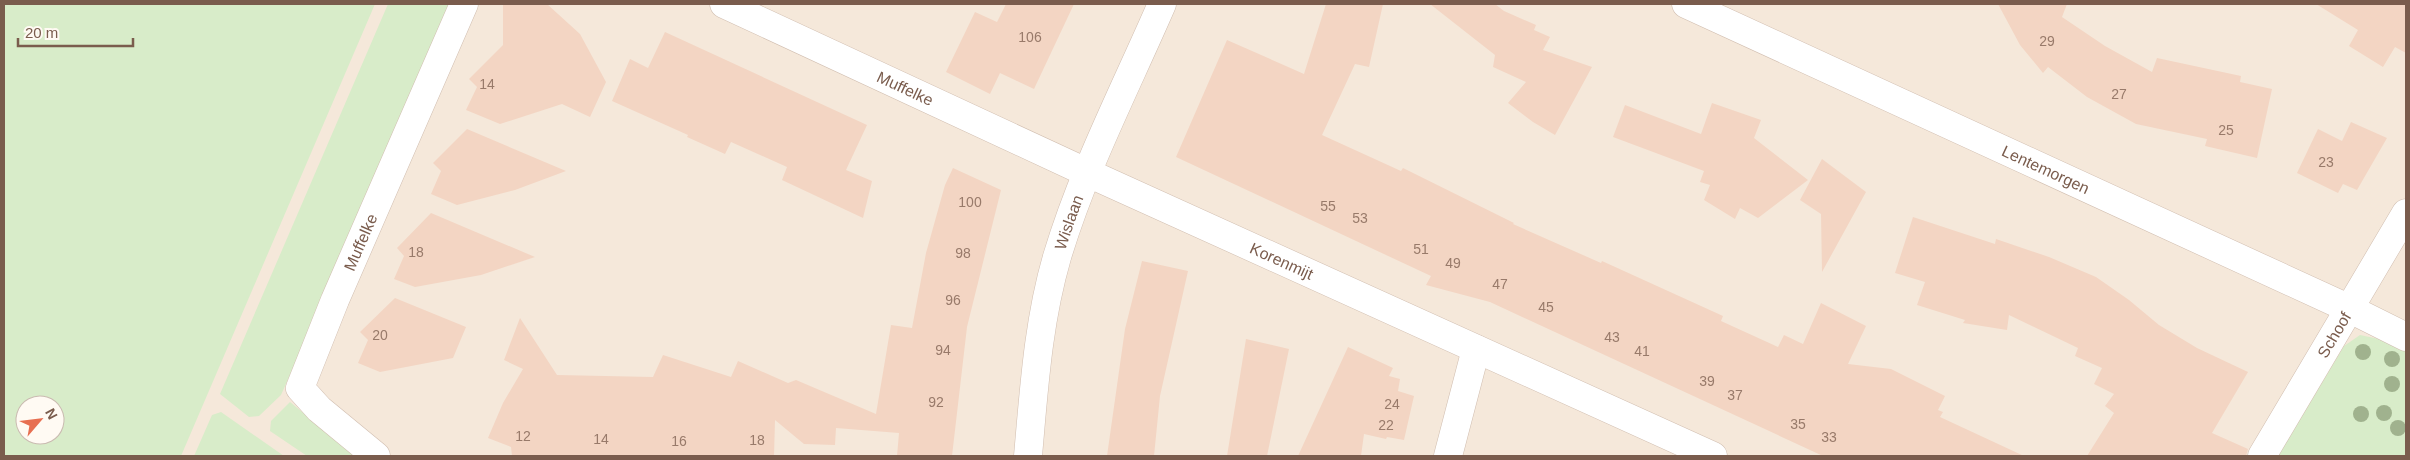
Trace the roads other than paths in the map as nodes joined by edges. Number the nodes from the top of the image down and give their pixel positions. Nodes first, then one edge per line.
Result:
1 (464, 4) edge
2 (724, 4) edge
3 (1162, 4) edge
4 (1686, 4) edge
5 (1088, 173) junction
6 (2406, 213) edge
7 (2350, 309) junction
8 (2406, 337) edge
9 (1476, 349) junction
10 (376, 456) edge
11 (1028, 456) edge
12 (1448, 456) edge
13 (1713, 456) edge
14 (2262, 456) edge

1 - 10 street, Muffelke
2 - 5 street, Muffelke
3 - 5 street, Wislaan
4 - 7 street, Lentemorgen
5 - 9 street, Korenmijt
5 - 11 street, Wislaan
6 - 7 street, Schoof
7 - 8 street, Lentemorgen
7 - 14 street, Schoof
9 - 12 street
9 - 13 street, Korenmijt

